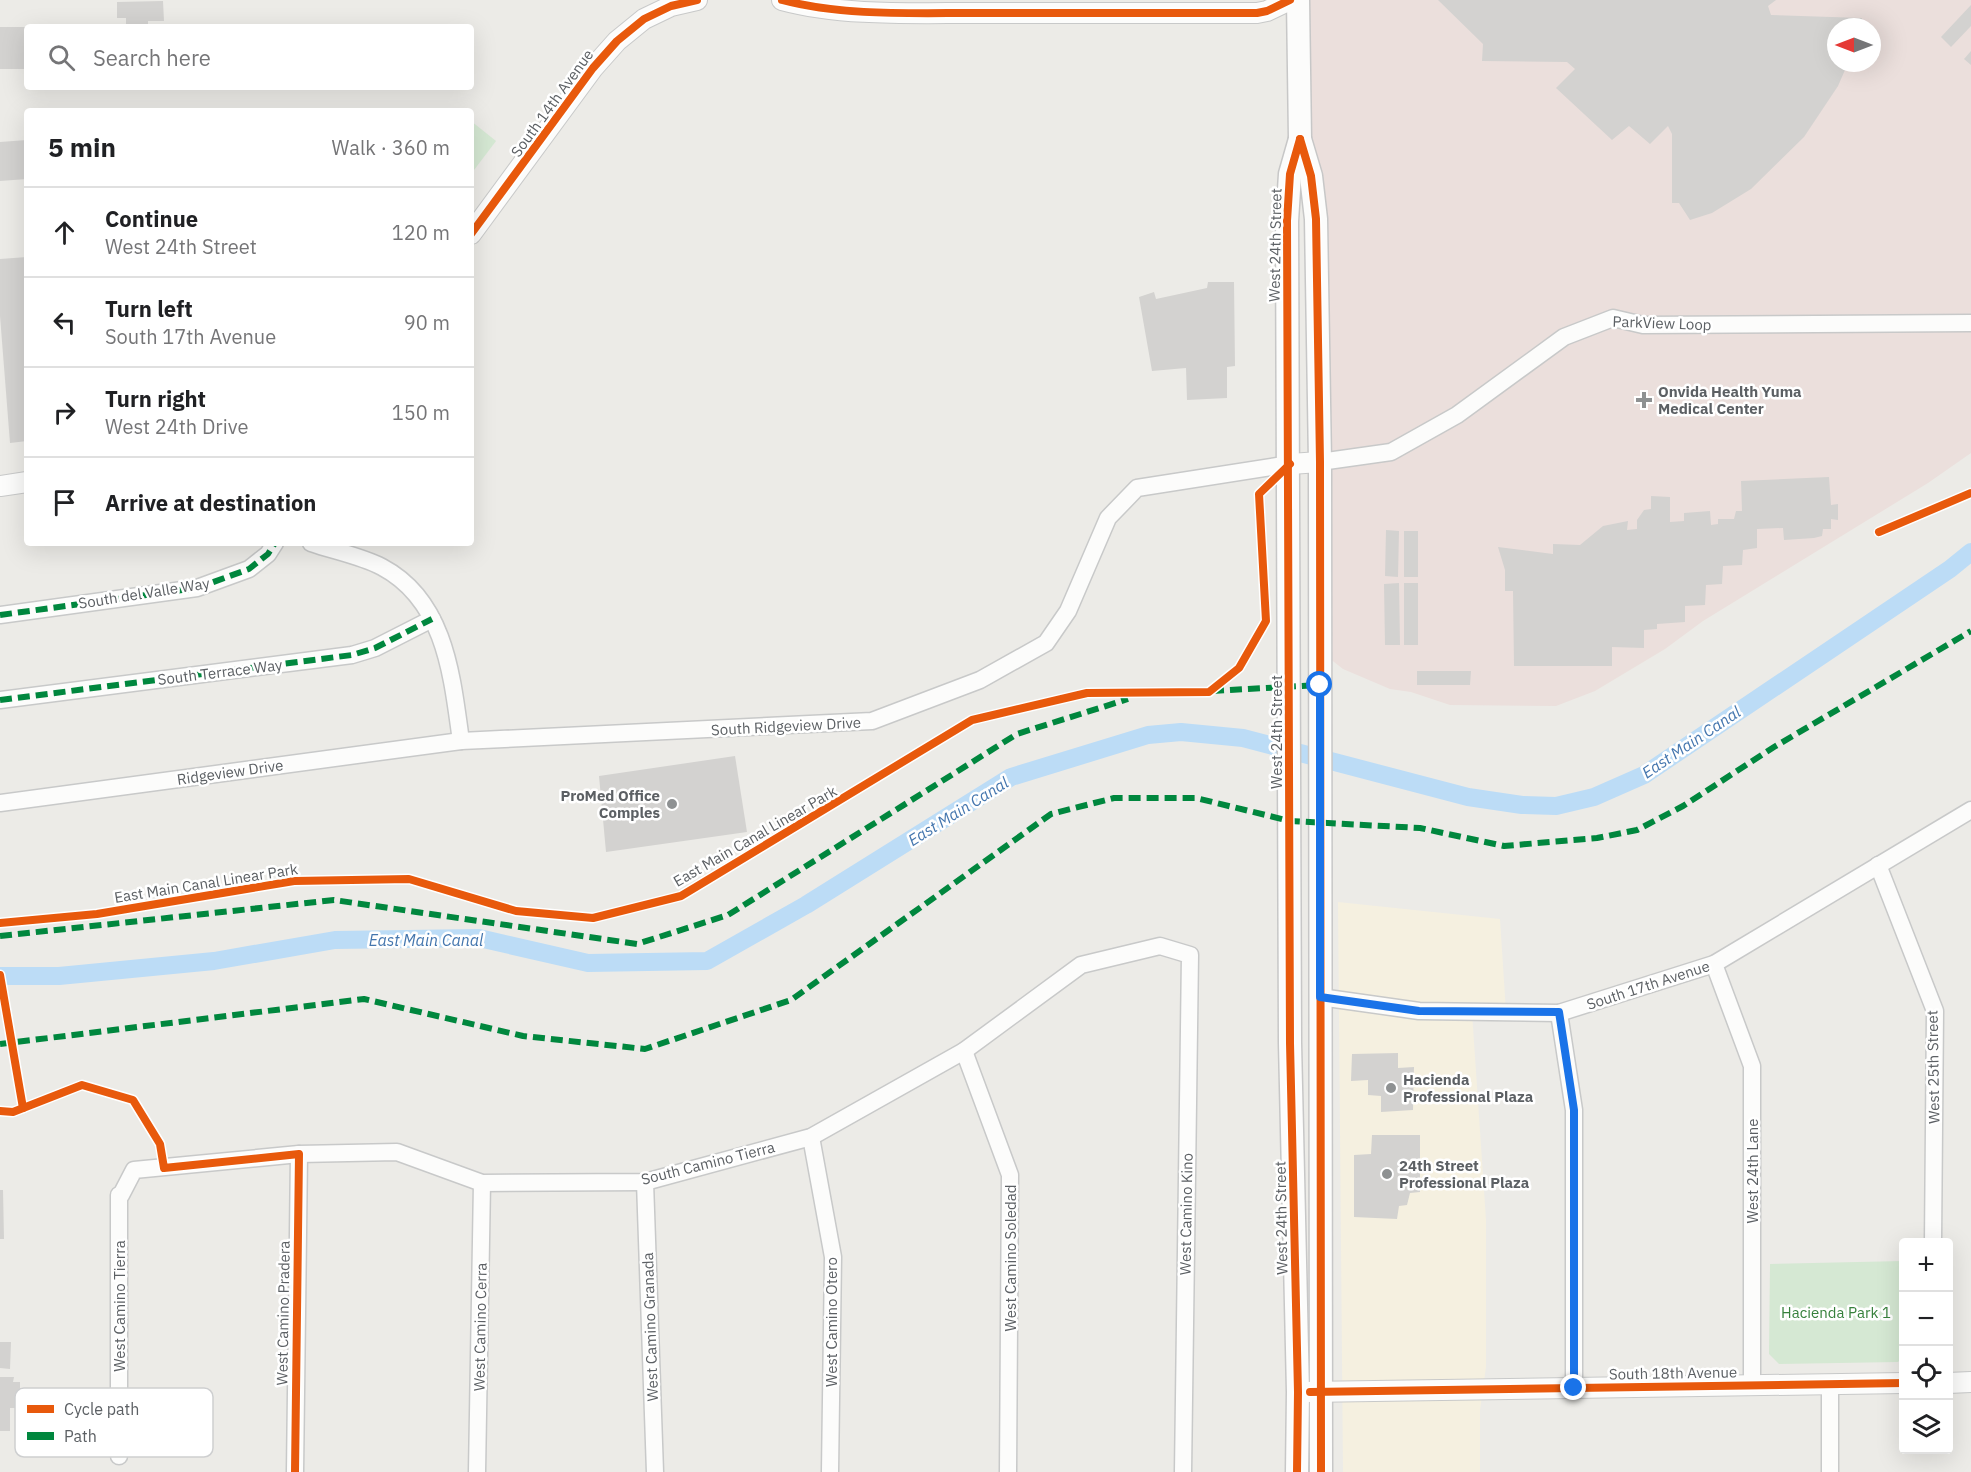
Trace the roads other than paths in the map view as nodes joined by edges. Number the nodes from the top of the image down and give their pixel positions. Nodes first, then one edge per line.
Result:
1 (697, 0) edge
2 (782, 0) edge
3 (1290, 0) edge
4 (1298, 0) edge
5 (1300, 139) junction
6 (474, 230) edge
7 (1971, 323) edge
8 (1320, 462) junction
9 (1290, 464) junction
10 (24, 482) edge
11 (0, 486) edge
12 (273, 546) edge
13 (320, 546) edge
14 (0, 615) edge
15 (432, 619) junction
16 (0, 700) edge
17 (461, 741) junction
18 (0, 803) edge
19 (1971, 810) edge
20 (1878, 865) junction
21 (1291, 870) junction
22 (1190, 955) joint
23 (1714, 964) junction
24 (1320, 997) junction
25 (1559, 1012) junction
26 (964, 1051) junction
27 (811, 1137) junction
28 (299, 1155) junction
29 (645, 1182) junction
30 (482, 1183) junction
31 (122, 1196) joint
32 (1933, 1238) edge
33 (1971, 1382) edge
34 (1899, 1383) edge
35 (1953, 1383) edge
36 (1830, 1384) junction
37 (1752, 1386) junction
38 (119, 1388) edge
39 (1574, 1388) junction
40 (1298, 1392) junction
41 (1320, 1392) junction
42 (295, 1472) edge
43 (477, 1472) edge
44 (656, 1472) edge
45 (830, 1472) edge
46 (1008, 1472) edge
47 (1183, 1472) edge
48 (1297, 1472) edge
49 (1321, 1472) edge
50 (1830, 1472) edge

1 - 6 street, South 14th Avenue
2 - 3 street
4 - 5 main road, West 24th Street
5 - 8 main road, West 24th Street
5 - 9 main road, West 24th Street
7 - 8 street, ParkView Loop
8 - 9 street
8 - 24 main road, West 24th Street
9 - 17 street, South Ridgeview Drive
9 - 21 main road, West 24th Street
10 - 11 street
12 - 14 street, South del Valle Way
13 - 15 street
15 - 16 street, South Terrace Way
15 - 17 street
17 - 18 street, Ridgeview Drive
19 - 20 street, South 17th Avenue
20 - 23 street, South 17th Avenue
20 - 32 street, West 25th Street
21 - 24 main road
21 - 40 main road, West 24th Street
22 - 26 street, South Camino Tierra
22 - 47 street, West Camino Kino
23 - 25 street, South 17th Avenue
23 - 37 street, West 24th Lane
24 - 25 street, South 17th Avenue
24 - 41 main road, West 24th Street
25 - 39 street
26 - 27 street, South Camino Tierra
26 - 46 street, West Camino Soledad
27 - 29 street, South Camino Tierra
27 - 45 street, West Camino Otero
28 - 30 street, South Camino Tierra
28 - 31 street, South Camino Tierra
28 - 42 street, West Camino Pradera
29 - 30 street, South Camino Tierra
29 - 44 street, West Camino Granada
30 - 43 street, West Camino Cerra
31 - 38 street, West Camino Tierra
33 - 35 street
34 - 36 street, South 18th Avenue
36 - 37 street, South 18th Avenue
36 - 50 street
37 - 39 street, South 18th Avenue
39 - 41 street, South 18th Avenue
40 - 41 street, South 18th Avenue
40 - 48 main road, West 24th Street
41 - 49 main road, West 24th Street

